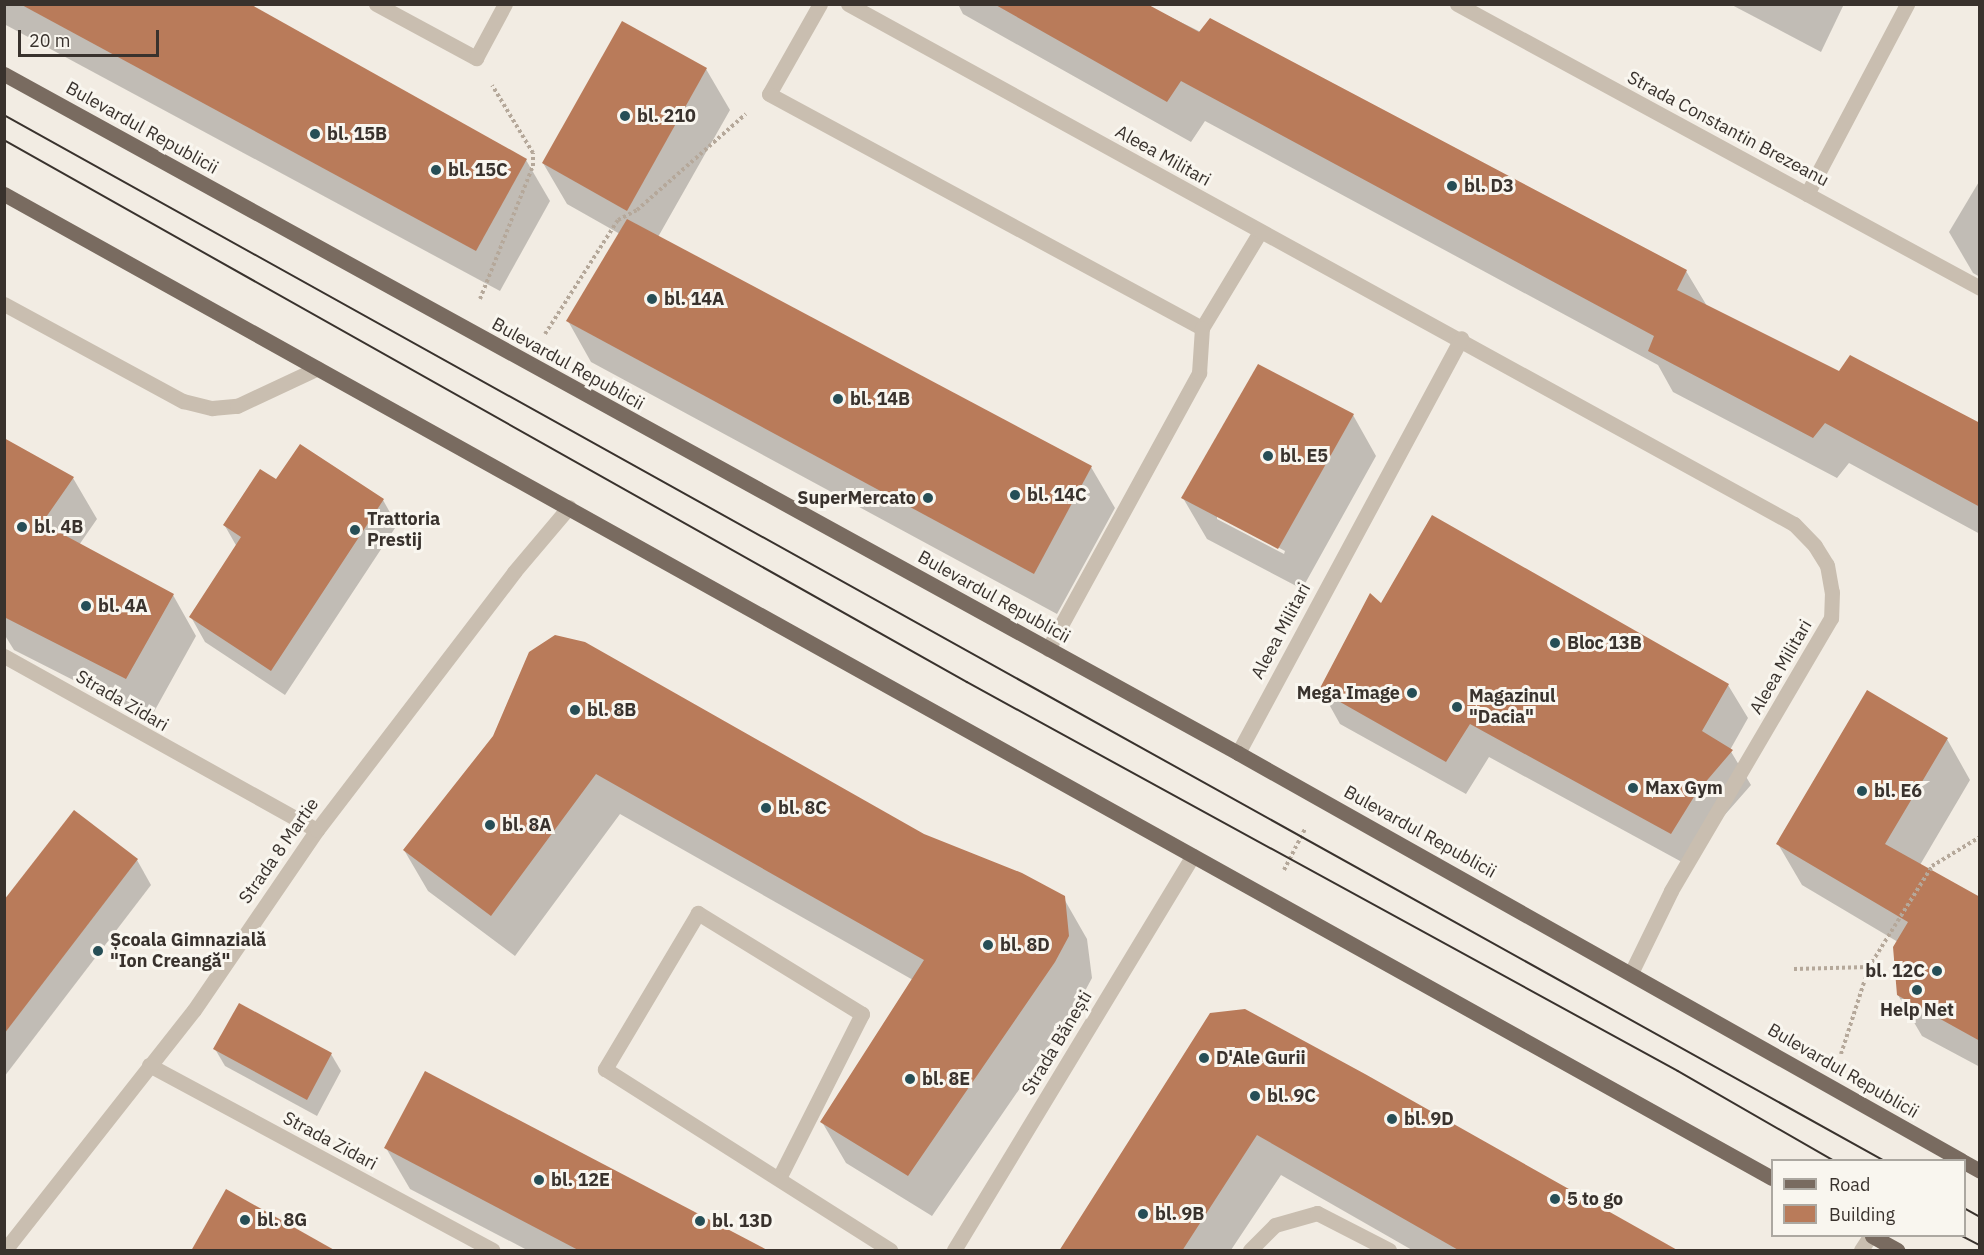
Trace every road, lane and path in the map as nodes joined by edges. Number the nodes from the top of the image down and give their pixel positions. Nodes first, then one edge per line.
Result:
1 (376, 4) edge
2 (505, 4) edge
3 (820, 4) edge
4 (848, 4) edge
5 (1457, 4) edge
6 (1907, 4) edge
7 (476, 58) junction
8 (4, 74) edge
9 (769, 94) junction
10 (4, 194) edge
11 (1807, 194) junction
12 (1260, 232) junction
13 (1980, 288) edge
14 (4, 304) edge
15 (1202, 328) junction
16 (468, 330) junction
17 (1461, 338) junction
18 (526, 363) junction
19 (318, 368) junction
20 (569, 507) junction
21 (1048, 649) junction
22 (4, 656) edge
23 (1238, 753) junction
24 (1320, 799) junction
25 (317, 830) junction
26 (1980, 837) edge
27 (1193, 856) junction
28 (1270, 898) junction
29 (1869, 967) junction
30 (1794, 969) dead end
31 (1631, 972) junction
32 (1838, 1064) dead end
33 (149, 1065) junction
34 (1959, 1159) edge
35 (1966, 1163) edge
36 (1980, 1171) edge
37 (1771, 1177) edge
38 (779, 1178) junction
39 (1870, 1237) edge
40 (1873, 1237) edge
41 (5, 1251) edge
42 (492, 1251) edge
43 (890, 1251) edge
44 (954, 1251) edge
45 (1250, 1251) edge
46 (1389, 1251) edge
47 (1861, 1251) edge
48 (1897, 1251) edge

1 - 7 street
2 - 7 street
3 - 9 street
4 - 12 street, Aleea Militari
5 - 11 street, Strada Constantin Brezeanu
6 - 11 street
7 - 16 path
8 - 16 main road, Bulevardul Republicii
9 - 15 street
9 - 18 path
10 - 19 main road
11 - 13 street, Strada Constantin Brezeanu
12 - 15 street
12 - 17 street, Aleea Militari
14 - 19 street
15 - 21 street
16 - 18 main road, Bulevardul Republicii
17 - 23 street, Aleea Militari
17 - 31 street, Aleea Militari
18 - 21 main road, Bulevardul Republicii
19 - 20 main road
20 - 25 street, Strada 8 Martie
20 - 27 main road
21 - 23 main road, Bulevardul Republicii
22 - 25 street, Strada Zidari
23 - 24 main road, Bulevardul Republicii
24 - 28 path
24 - 31 main road, Bulevardul Republicii
25 - 33 street, Strada 8 Martie
26 - 29 path
27 - 28 main road
27 - 44 street, Strada Bănești
28 - 37 main road
29 - 30 path
29 - 32 path
31 - 34 main road, Bulevardul Republicii
33 - 41 street, Strada 8 Martie
33 - 42 street, Strada Zidari
35 - 36 main road, Bulevardul Republicii
38 - 38 street
38 - 43 street
39 - 47 street
40 - 48 main road
45 - 46 street

